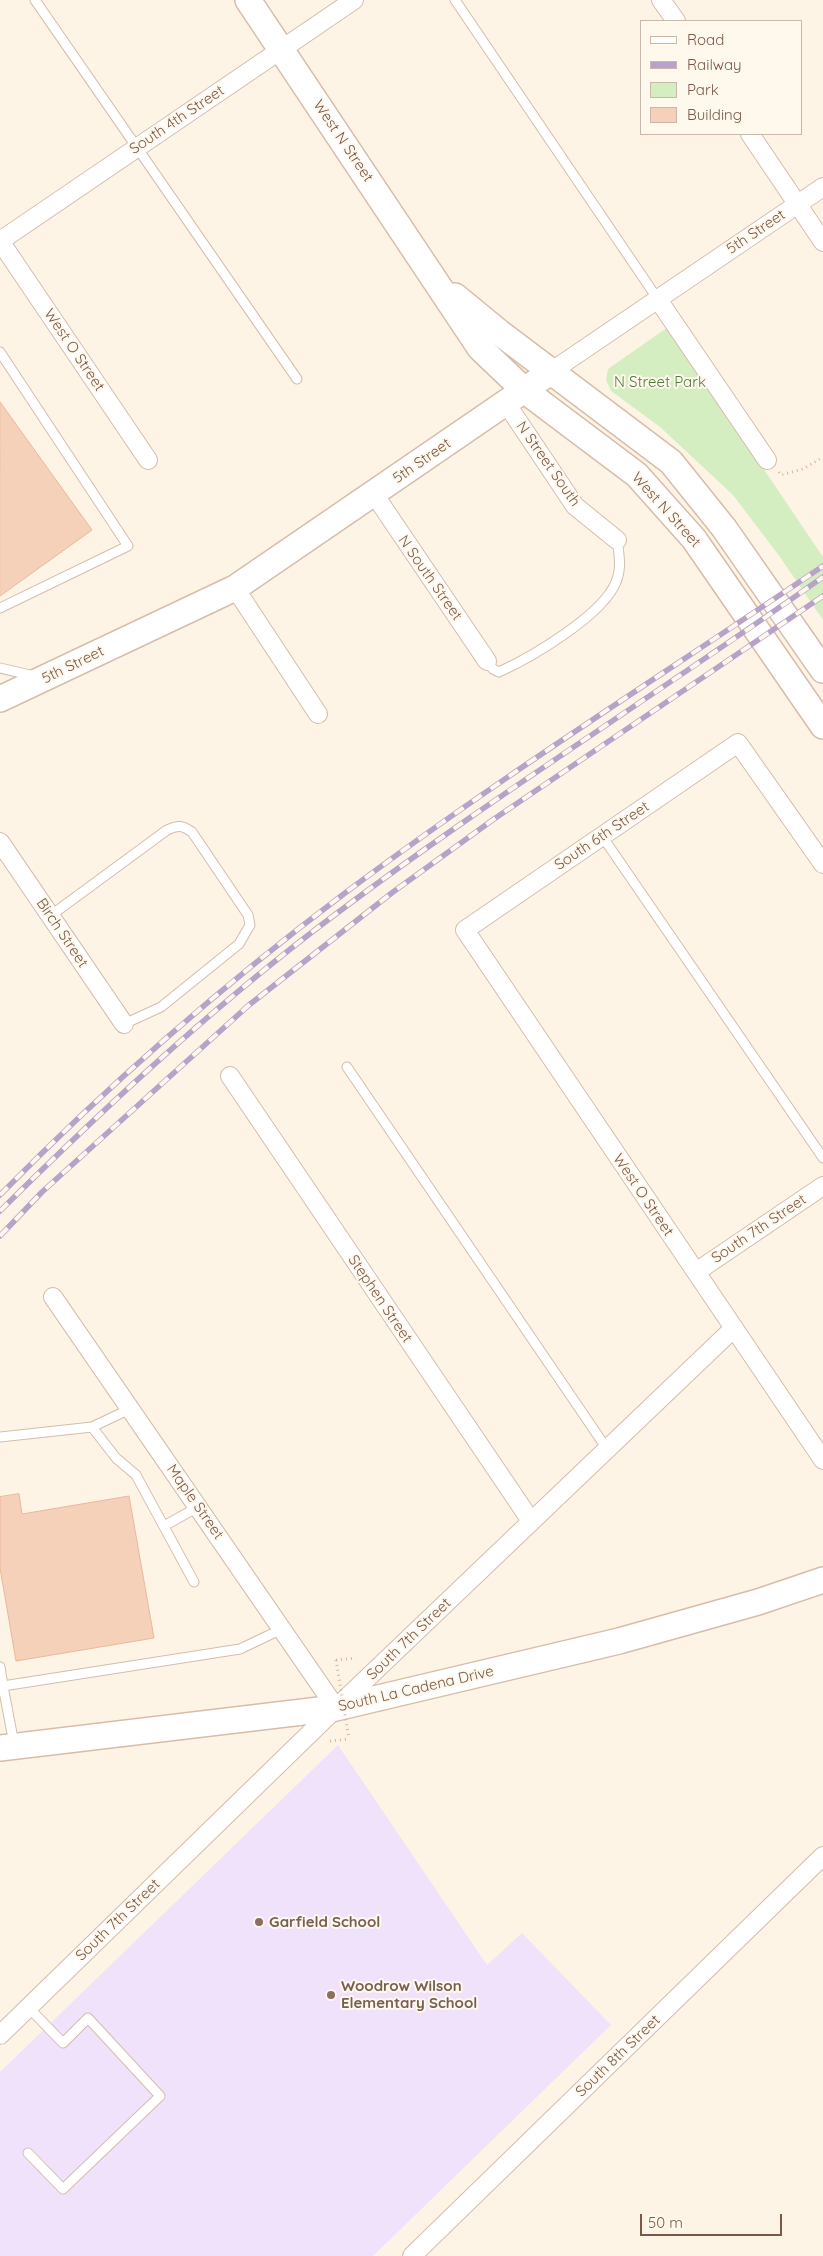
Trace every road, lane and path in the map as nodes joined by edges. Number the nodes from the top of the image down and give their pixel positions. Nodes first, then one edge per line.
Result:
1 (36, 0) edge
2 (248, 0) edge
3 (354, 0) edge
4 (455, 0) edge
5 (661, 0) edge
6 (675, 20) edge
7 (281, 48) junction
8 (751, 135) edge
9 (136, 148) junction
10 (823, 187) edge
11 (797, 204) junction
12 (0, 241) edge
13 (823, 242) edge
14 (437, 282) junction
15 (657, 298) junction
16 (0, 352) edge
17 (552, 371) junction
18 (297, 379) dead end
19 (515, 397) junction
20 (823, 457) edge
21 (148, 460) dead end
22 (767, 460) joint
23 (374, 494) junction
24 (617, 540) joint
25 (235, 588) junction
26 (0, 608) edge
27 (487, 661) joint
28 (0, 668) edge
29 (823, 670) edge
30 (44, 679) junction
31 (0, 699) edge
32 (318, 714) dead end
33 (823, 726) edge
34 (602, 836) junction
35 (0, 842) edge
36 (823, 864) edge
37 (50, 916) junction
38 (465, 930) joint
39 (124, 1024) joint
40 (347, 1067) dead end
41 (230, 1076) dead end
42 (823, 1158) edge
43 (823, 1186) edge
44 (696, 1272) junction
45 (53, 1297) dead end
46 (734, 1328) junction
47 (130, 1409) junction
48 (92, 1427) junction
49 (0, 1437) edge
50 (607, 1449) junction
51 (823, 1459) edge
52 (198, 1507) junction
53 (531, 1521) junction
54 (164, 1526) junction
55 (823, 1580) edge
56 (194, 1582) dead end
57 (282, 1629) junction
58 (356, 1658) dead end
59 (0, 1667) edge
60 (3, 1686) junction
61 (336, 1708) junction
62 (330, 1740) dead end
63 (7, 1747) edge
64 (823, 1856) edge
65 (28, 2007) junction
66 (0, 2035) edge
67 (28, 2152) dead end
68 (412, 2256) edge

1 - 9 lane
2 - 7 street, West N Street
3 - 7 street, South 4th Street
4 - 15 lane
5 - 6 street
7 - 9 street, South 4th Street
7 - 14 street, West N Street
8 - 11 street
9 - 12 street, South 4th Street
9 - 18 lane
10 - 11 street, 5th Street
11 - 13 street
11 - 15 street, 5th Street
12 - 21 street, West O Street
14 - 17 street, West N Street
14 - 19 street, West N Street
15 - 17 street, 5th Street
15 - 22 street
16 - 26 lane
17 - 19 street, 5th Street
17 - 29 street, West N Street
19 - 23 street, 5th Street
19 - 24 street, N Street South
19 - 33 street, West N Street
20 - 22 path
23 - 25 street, 5th Street
23 - 27 street, N South Street
24 - 27 lane
25 - 30 street, 5th Street
25 - 32 street
28 - 30 lane
30 - 31 street, 5th Street
34 - 36 street, South 6th Street
34 - 38 street, South 6th Street
34 - 42 lane
35 - 37 street, Birch Street
37 - 39 street, Birch Street
37 - 39 lane
38 - 44 street, West O Street
40 - 50 lane
41 - 53 street, Stephen Street
43 - 44 street, South 7th Street
44 - 46 street, West O Street
45 - 47 street, Maple Street
46 - 50 street, South 7th Street
46 - 51 street, West O Street
47 - 48 lane
47 - 52 street, Maple Street
48 - 49 lane
48 - 54 lane
50 - 53 street, South 7th Street
52 - 54 lane
52 - 57 street, Maple Street
53 - 61 street, South 7th Street
54 - 56 lane
55 - 61 street, South La Cadena Drive
57 - 60 lane
57 - 61 street, Maple Street
58 - 62 path, bridge
59 - 60 lane
60 - 63 lane
61 - 63 street, South La Cadena Drive
61 - 65 street, South 7th Street
64 - 68 street, South 8th Street
65 - 66 street, South 7th Street
65 - 67 lane

